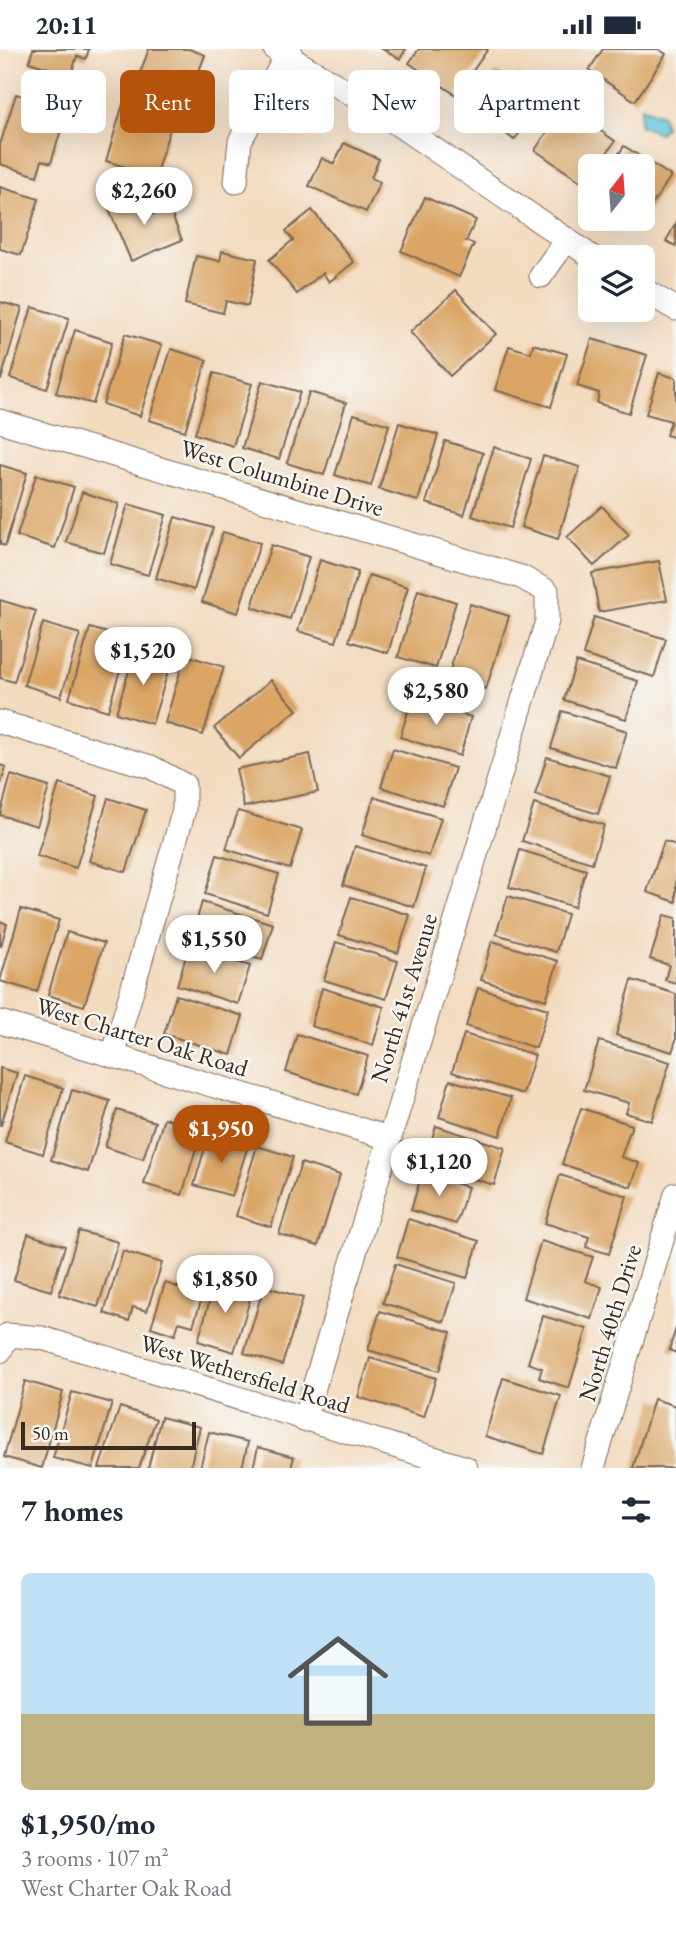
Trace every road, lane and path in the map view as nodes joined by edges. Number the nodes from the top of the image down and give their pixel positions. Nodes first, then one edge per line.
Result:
1 (284, 51) edge
2 (236, 182) dead end
3 (567, 239) junction
4 (578, 247) edge
5 (541, 276) dead end
6 (655, 297) edge
7 (676, 309) edge
8 (0, 421) edge
9 (547, 591) joint
10 (0, 722) edge
11 (0, 1022) edge
12 (113, 1056) junction
13 (389, 1138) junction
14 (676, 1194) edge
15 (671, 1226) edge
16 (4, 1343) edge
17 (304, 1420) junction
18 (431, 1463) edge
19 (466, 1468) edge
20 (593, 1468) edge

1 - 2 street
1 - 3 street
3 - 4 street
3 - 5 street
6 - 7 street
8 - 9 street, West Columbine Drive
9 - 13 street, North 41st Avenue
10 - 12 street
11 - 12 street, West Charter Oak Road
12 - 13 street, West Charter Oak Road
13 - 17 street, North 41st Avenue
14 - 15 street, North 40th Drive
15 - 20 street, North 40th Drive
16 - 17 street, West Wethersfield Road
17 - 18 street, West Wethersfield Road
18 - 19 street, West Wethersfield Road

